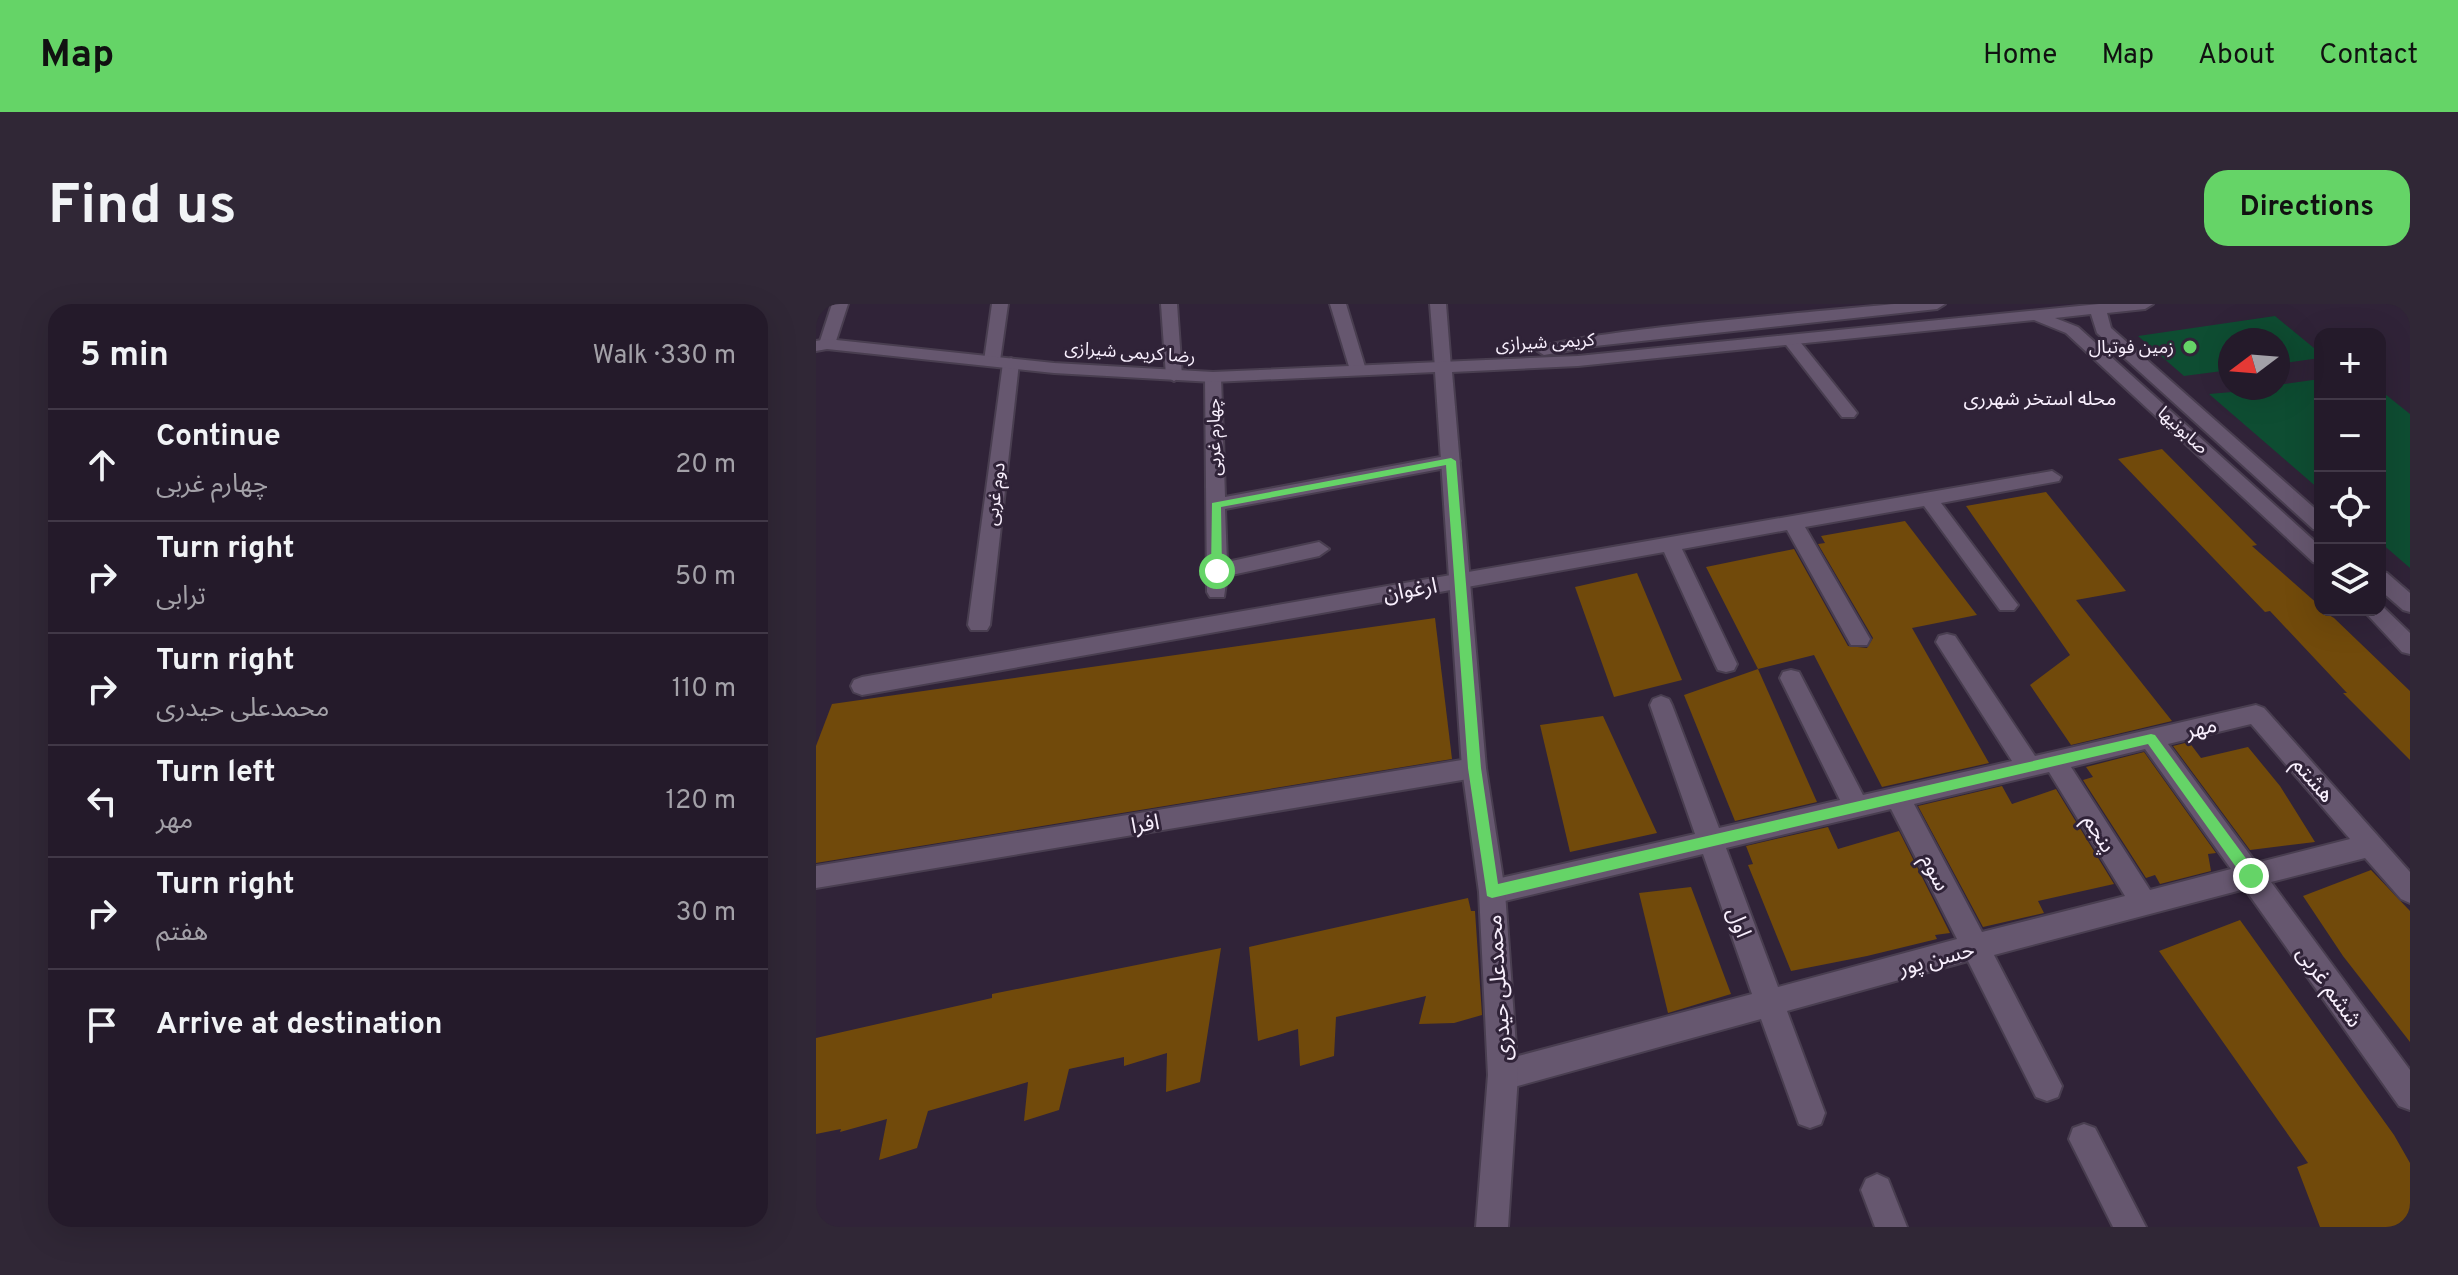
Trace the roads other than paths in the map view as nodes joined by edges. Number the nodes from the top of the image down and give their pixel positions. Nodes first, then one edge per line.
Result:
1 (840, 304) edge
2 (1000, 304) edge
3 (1169, 304) edge
4 (1338, 304) edge
5 (1438, 304) edge
6 (1937, 304) edge
7 (2145, 304) edge
8 (2098, 309) junction
9 (2038, 316) junction
10 (1791, 341) junction
11 (821, 345) edge
12 (2129, 354) junction
13 (2102, 359) junction
14 (1001, 362) junction
15 (1443, 368) junction
16 (1358, 370) junction
17 (1174, 376) junction
18 (1213, 377) junction
19 (1848, 413) dead end
20 (1451, 461) junction
21 (2052, 477) dead end
22 (1928, 498) junction
23 (1216, 505) junction
24 (2314, 519) edge
25 (1793, 523) junction
26 (1670, 544) junction
27 (1319, 549) dead end
28 (2314, 551) edge
29 (1460, 580) junction
30 (2386, 583) edge
31 (2007, 605) dead end
32 (2410, 605) edge
33 (2380, 616) edge
34 (979, 625) dead end
35 (1859, 639) dead end
36 (1947, 642) dead end
37 (2410, 646) edge
38 (1726, 664) dead end
39 (1791, 678) dead end
40 (862, 686) dead end
41 (1661, 705) dead end
42 (2256, 714) joint
43 (2151, 739) junction
44 (2055, 761) junction
45 (2029, 767) junction
46 (1474, 768) junction
47 (1898, 798) junction
48 (1856, 807) junction
49 (1709, 840) junction
50 (2371, 845) junction
51 (2251, 876) junction
52 (816, 877) edge
53 (2410, 891) edge
54 (1492, 892) junction
55 (2145, 905) junction
56 (1974, 947) junction
57 (1771, 1004) junction
58 (1503, 1075) junction
59 (2047, 1086) dead end
60 (2410, 1095) edge
61 (1810, 1113) dead end
62 (2084, 1139) dead end
63 (1877, 1190) dead end
64 (1492, 1227) edge
65 (1891, 1227) edge
66 (2130, 1227) edge

1 - 11 street
2 - 14 street, دوم غربی
3 - 17 street
4 - 16 street
5 - 15 street, محمدعلی حیدری
6 - 15 street, کریمی شیرازی
7 - 8 street, کریمی شیرازی
8 - 9 street, کریمی شیرازی
8 - 12 street, صابونیها
9 - 10 street, کریمی شیرازی
9 - 13 street, صابونیها
10 - 15 street, کریمی شیرازی
10 - 19 street
11 - 14 street, رضا کریمی شیرازی
12 - 13 street
12 - 24 street, صابونیها
13 - 28 street, صابونیها
14 - 17 street, رضا کریمی شیرازی
14 - 34 street, دوم غربی
15 - 16 street, رضا کریمی شیرازی
15 - 20 street, محمدعلی حیدری
16 - 18 street, رضا کریمی شیرازی
17 - 18 street, رضا کریمی شیرازی
18 - 23 street, چهارم غربی
20 - 23 street
20 - 29 street, محمدعلی حیدری
21 - 22 street, ارغوان
22 - 25 street, ارغوان
22 - 31 street
23 - 27 street, چهارم غربی
25 - 26 street, ارغوان
25 - 35 street
26 - 29 street, ارغوان
26 - 38 street
29 - 40 street, ارغوان
29 - 46 street, محمدعلی حیدری
30 - 32 street
33 - 37 street
36 - 45 street
39 - 48 street
41 - 49 street, اول
42 - 43 street, مهر
42 - 50 street, هشتم
43 - 44 street, مهر
43 - 51 street, ششم غربی
44 - 45 street, مهر
44 - 55 street, پنجم
45 - 47 street, مهر
46 - 52 street, افرا
46 - 54 street, محمدعلی حیدری
47 - 48 street, مهر
47 - 56 street, سوم
48 - 49 street, مهر
49 - 54 street, مهر
49 - 57 street, اول
50 - 51 street, حسن پور
50 - 53 street, هشتم
51 - 55 street, حسن پور
51 - 60 street, ششم غربی
54 - 58 street, محمدعلی حیدری
55 - 56 street, حسن پور
56 - 57 street, حسن پور
56 - 59 street, سوم
57 - 58 street, حسن پور
57 - 61 street, اول
58 - 64 street, محمدعلی حیدری
62 - 66 street
63 - 65 street

